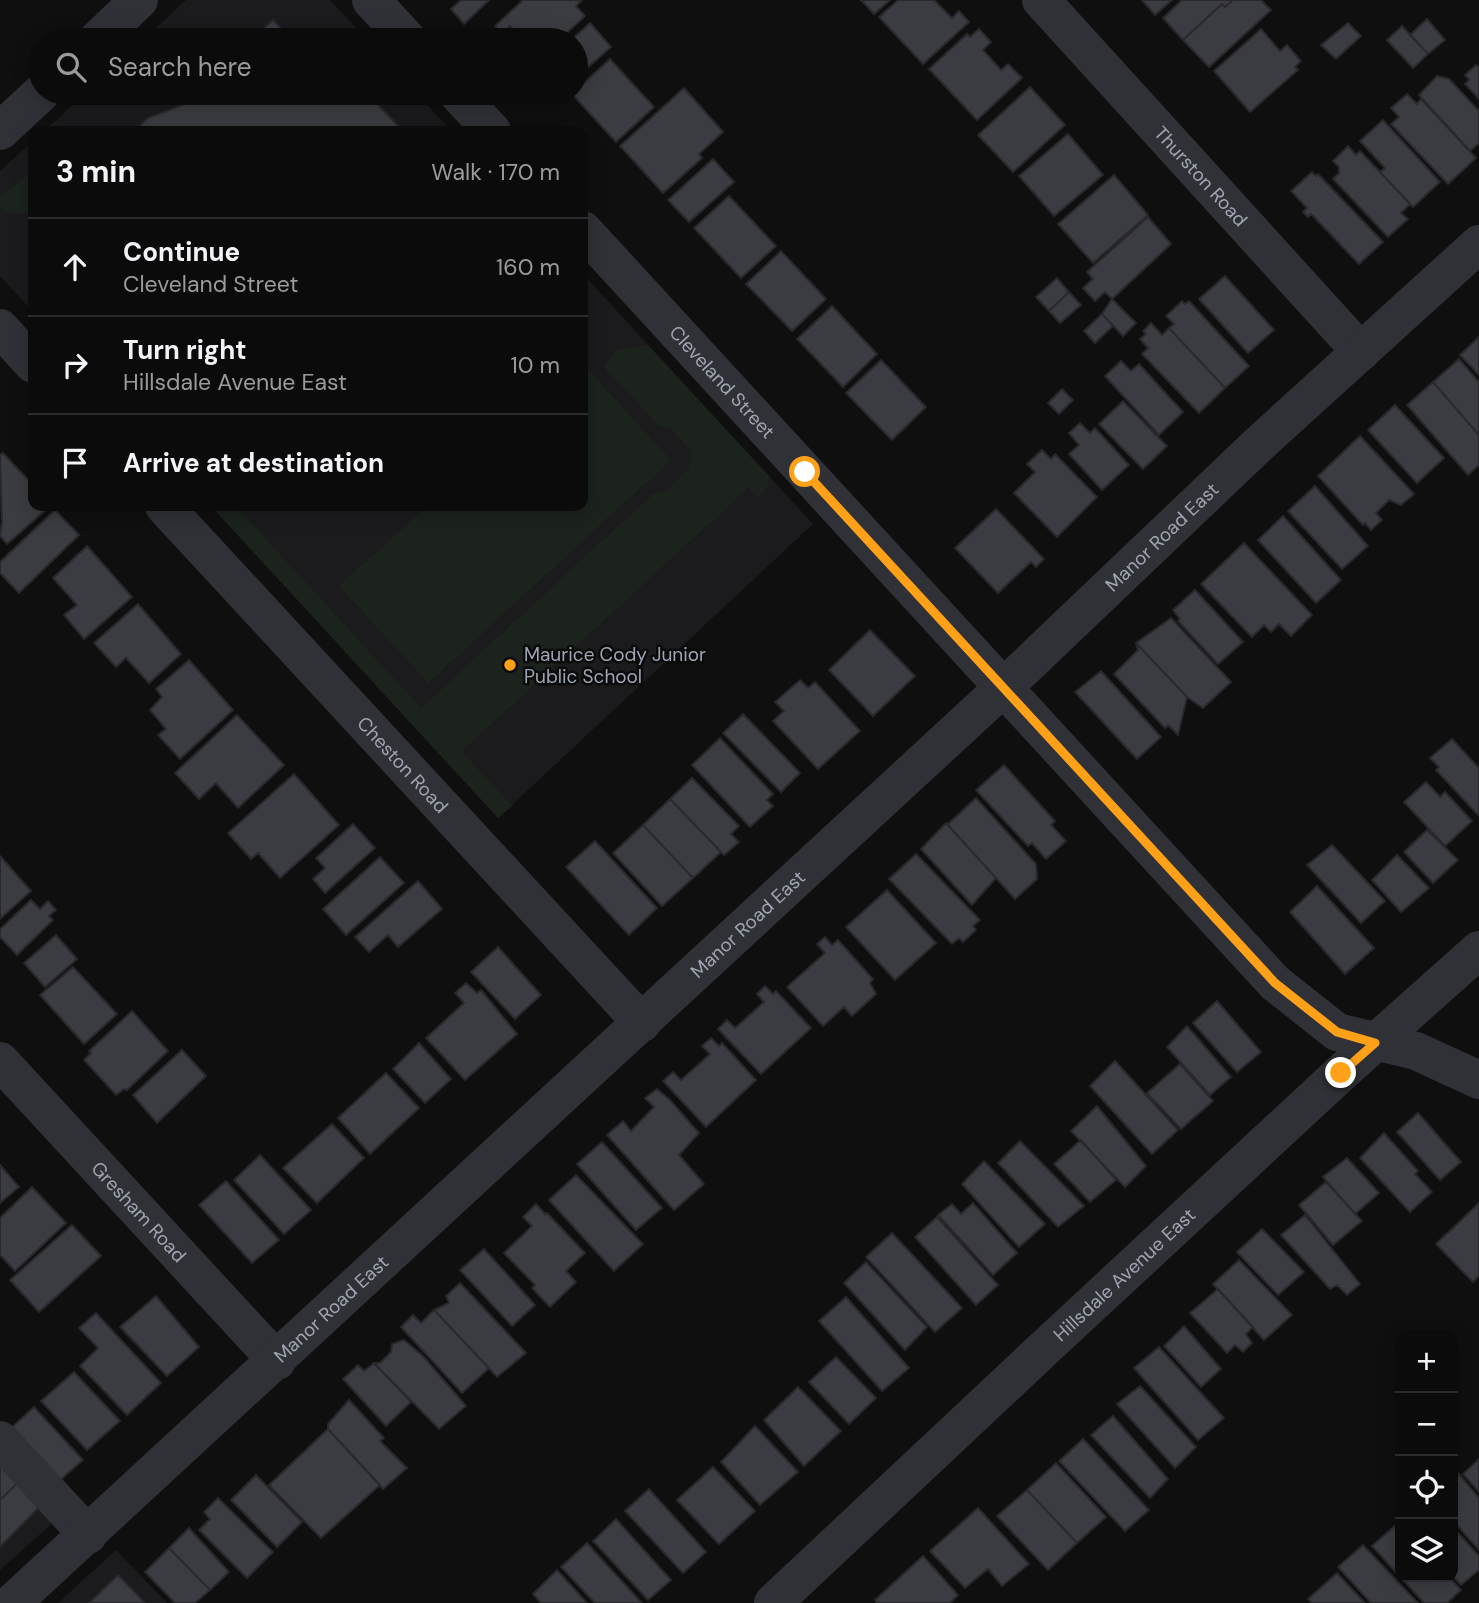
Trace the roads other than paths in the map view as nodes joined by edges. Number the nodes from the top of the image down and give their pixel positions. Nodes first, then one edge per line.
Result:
1 (139, 0) edge
2 (371, 0) edge
3 (1041, 0) edge
4 (110, 28) edge
5 (397, 28) edge
6 (28, 105) edge
7 (468, 105) edge
8 (487, 126) edge
9 (0, 131) edge
10 (588, 235) edge
11 (1479, 244) edge
12 (0, 328) edge
13 (1361, 352) junction
14 (28, 359) edge
15 (169, 511) edge
16 (1004, 687) junction
17 (1479, 950) edge
18 (642, 1023) junction
19 (1375, 1043) junction
20 (0, 1061) edge
21 (1479, 1080) edge
22 (276, 1361) junction
23 (0, 1440) edge
24 (88, 1535) junction
25 (12, 1603) edge
26 (773, 1603) edge

1 - 4 street
2 - 5 street
3 - 13 street, Thurston Road
6 - 9 street
7 - 8 street
10 - 16 street, Cleveland Street
11 - 13 street, Manor Road East
12 - 14 street
13 - 16 street, Manor Road East
15 - 18 street, Cheston Road
16 - 18 street, Manor Road East
16 - 19 street, Cleveland Street
17 - 19 street, Hillsdale Avenue East
18 - 22 street, Manor Road East
19 - 21 street, Cleveland Street
19 - 26 street, Hillsdale Avenue East
20 - 22 street, Gresham Road
22 - 24 street, Manor Road East
23 - 24 street
24 - 25 street, Manor Road East

